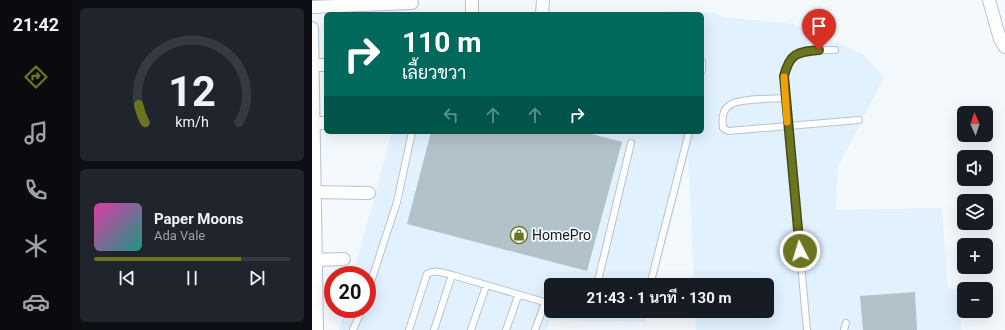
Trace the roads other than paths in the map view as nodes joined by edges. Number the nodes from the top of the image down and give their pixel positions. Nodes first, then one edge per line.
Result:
1 (472, 0) edge
2 (543, 0) edge
3 (989, 0) edge
4 (412, 3) dead end
5 (312, 7) edge
6 (472, 12) edge
7 (542, 12) edge
8 (312, 28) edge
9 (1005, 47) edge
10 (835, 50) dead end
11 (312, 65) edge
12 (324, 65) edge
13 (785, 98) junction
14 (859, 120) dead end
15 (317, 123) edge
16 (788, 125) junction
17 (412, 134) edge
18 (688, 134) edge
19 (631, 142) dead end
20 (314, 192) edge
21 (370, 193) dead end
22 (344, 259) dead end
23 (314, 260) edge
24 (376, 266) edge
25 (452, 275) junction
26 (599, 278) edge
27 (652, 278) edge
28 (486, 286) junction
29 (518, 296) junction
30 (544, 303) edge
31 (544, 312) edge
32 (358, 318) edge
33 (846, 323) dead end
34 (316, 329) edge
35 (353, 330) edge
36 (409, 330) edge
37 (434, 330) edge
38 (471, 330) edge
39 (506, 330) edge
40 (535, 330) edge
41 (807, 330) edge
42 (844, 330) edge

1 - 6 street
2 - 7 street
3 - 9 street
4 - 5 street
8 - 11 street
10 - 13 lane
11 - 12 street
11 - 15 street
13 - 16 lane
13 - 16 lane
14 - 16 lane
15 - 20 street
16 - 41 lane
17 - 24 lane
18 - 27 lane
19 - 26 lane
20 - 21 street
20 - 23 street
22 - 23 street
23 - 34 street
25 - 28 lane
25 - 36 lane
25 - 37 lane
28 - 29 lane
28 - 38 lane
29 - 30 lane
29 - 39 lane
31 - 40 lane
32 - 35 lane
33 - 42 lane

